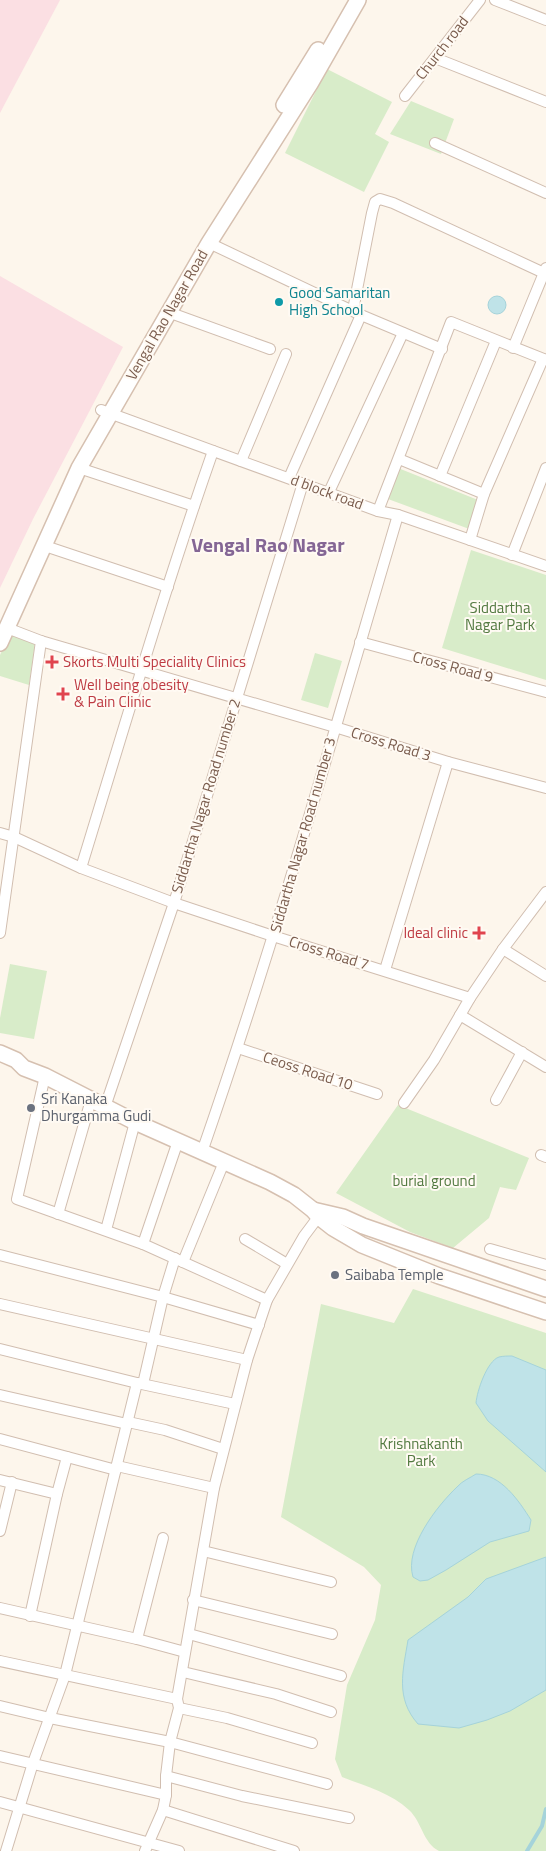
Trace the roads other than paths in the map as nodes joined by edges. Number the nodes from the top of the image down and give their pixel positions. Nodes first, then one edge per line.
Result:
1 (347, 0) edge
2 (358, 0) edge
3 (480, 0) edge
4 (495, 0) edge
5 (546, 20) edge
6 (435, 58) junction
7 (305, 81) junction
8 (405, 96) dead end
9 (546, 102) edge
10 (435, 143) dead end
11 (546, 193) edge
12 (211, 235) junction
13 (194, 261) junction
14 (545, 271) edge
15 (168, 312) junction
16 (357, 312) junction
17 (403, 333) junction
18 (496, 341) junction
19 (513, 348) junction
20 (270, 349) dead end
21 (442, 349) junction
22 (286, 354) dead end
23 (545, 360) edge
24 (106, 412) junction
25 (213, 451) junction
26 (399, 459) junction
27 (241, 461) junction
28 (79, 468) junction
29 (546, 468) edge
30 (440, 476) junction
31 (289, 478) junction
32 (303, 483) junction
33 (330, 492) junction
34 (484, 494) junction
35 (194, 506) junction
36 (378, 511) junction
37 (398, 515) junction
38 (470, 540) junction
39 (45, 546) junction
40 (512, 555) junction
41 (546, 566) edge
42 (168, 587) junction
43 (4, 626) edge
44 (41, 641) junction
45 (360, 642) junction
46 (0, 643) edge
47 (141, 670) junction
48 (546, 692) edge
49 (236, 698) junction
50 (335, 726) junction
51 (448, 762) junction
52 (546, 788) edge
53 (0, 833) edge
54 (14, 837) junction
55 (81, 868) junction
56 (546, 892) edge
57 (174, 903) junction
58 (0, 933) edge
59 (273, 936) junction
60 (503, 949) junction
61 (386, 970) junction
62 (546, 976) edge
63 (470, 998) junction
64 (460, 1015) junction
65 (238, 1048) junction
66 (522, 1052) junction
67 (0, 1053) edge
68 (546, 1067) edge
69 (45, 1076) junction
70 (377, 1094) dead end
71 (496, 1100) dead end
72 (98, 1103) junction
73 (404, 1103) dead end
74 (135, 1122) junction
75 (178, 1141) junction
76 (202, 1152) junction
77 (224, 1162) junction
78 (319, 1212) junction
79 (58, 1214) junction
80 (106, 1230) junction
81 (245, 1238) dead end
82 (143, 1244) junction
83 (490, 1249) dead end
84 (0, 1255) edge
85 (179, 1260) junction
86 (288, 1264) junction
87 (546, 1265) edge
88 (546, 1289) edge
89 (163, 1297) junction
90 (266, 1300) junction
91 (0, 1304) edge
92 (546, 1312) edge
93 (258, 1324) junction
94 (154, 1338) junction
95 (0, 1349) edge
96 (247, 1360) junction
97 (140, 1384) junction
98 (0, 1395) edge
99 (235, 1404) junction
100 (127, 1423) junction
101 (0, 1439) edge
102 (223, 1449) junction
103 (67, 1458) junction
104 (117, 1468) junction
105 (0, 1480) edge
106 (12, 1482) junction
107 (214, 1488) junction
108 (57, 1494) junction
109 (0, 1531) edge
110 (163, 1538) dead end
111 (203, 1551) junction
112 (331, 1582) dead end
113 (193, 1600) junction
114 (0, 1608) edge
115 (30, 1616) junction
116 (78, 1625) junction
117 (189, 1634) junction
118 (332, 1634) dead end
119 (138, 1639) junction
120 (185, 1652) junction
121 (0, 1661) edge
122 (183, 1672) junction
123 (65, 1675) junction
124 (341, 1676) dead end
125 (178, 1703) junction
126 (0, 1706) edge
127 (331, 1712) dead end
128 (50, 1718) junction
129 (170, 1742) junction
130 (312, 1743) dead end
131 (0, 1756) edge
132 (33, 1763) junction
133 (166, 1776) junction
134 (327, 1784) dead end
135 (166, 1794) junction
136 (0, 1802) edge
137 (21, 1806) junction
138 (163, 1810) junction
139 (348, 1818) dead end
140 (146, 1847) edge
141 (0, 1849) edge
142 (282, 1850) edge
143 (6, 1851) edge
144 (179, 1851) edge
145 (294, 1851) edge

1 - 7 main road, Vengal Rao Nagar Road
2 - 7 main road, Vengal Rao Nagar Road
3 - 6 street, Church road
4 - 5 street
6 - 8 street, Church road
6 - 9 street
7 - 12 main road, Vengal Rao Nagar Road
10 - 11 street
12 - 13 main road, Vengal Rao Nagar Road
12 - 16 street
13 - 15 main road, Vengal Rao Nagar Road
13 - 24 main road, Vengal Rao Nagar Road
14 - 16 street
14 - 19 street
15 - 20 street
15 - 24 main road, Vengal Rao Nagar Road
16 - 17 street
16 - 31 street
17 - 21 street
17 - 33 street
18 - 19 street
18 - 21 street
18 - 30 street
19 - 23 street
21 - 26 street
22 - 27 street
23 - 34 street
24 - 25 street, d block road
24 - 28 main road, Vengal Rao Nagar Road
24 - 43 main road, Vengal Rao Nagar Road
25 - 27 street, d block road
25 - 35 street
26 - 30 street
26 - 36 street
27 - 31 street, d block road
28 - 35 street
28 - 39 main road, Vengal Rao Nagar Road
29 - 40 street
30 - 34 street
31 - 32 street, d block road
32 - 33 street, d block road
32 - 49 street, Siddartha Nagar Road number 2
33 - 36 street, d block road
34 - 38 street
35 - 42 street
36 - 37 street, d block road
37 - 38 street, d block road
37 - 45 street, Siddartha Nagar Road number 3
38 - 40 street, d block road
39 - 42 street
39 - 43 main road, Vengal Rao Nagar Road
40 - 41 street, d block road
42 - 47 street
43 - 44 street, Cross Road 3
43 - 46 main road, Vengal Rao Nagar Road
44 - 47 street, Cross Road 3
44 - 54 street
45 - 48 street, Cross Road 9
45 - 50 street, Siddartha Nagar Road number 3
47 - 49 street, Cross Road 3
47 - 55 street
49 - 50 street, Cross Road 3
49 - 57 street, Siddartha Nagar Road number 2
50 - 51 street, Cross Road 3
50 - 59 street, Siddartha Nagar Road number 3
51 - 52 street, Cross Road 3
51 - 61 street
53 - 54 street, Cross Road 7
54 - 55 street, Cross Road 7
54 - 58 street
55 - 57 street, Cross Road 7
56 - 60 street
57 - 59 street, Cross Road 7
57 - 72 street, Siddartha Nagar Road number 2
59 - 61 street, Cross Road 7
59 - 65 street, Siddartha Nagar Road number 3
60 - 62 street
60 - 63 street
61 - 63 street, Cross Road 7
63 - 64 street
64 - 66 street
64 - 73 street
65 - 70 street, Ceoss Road 10
65 - 76 street, Siddartha Nagar Road number 3
66 - 68 street
66 - 71 street
67 - 69 main road
69 - 72 main road
69 - 79 street
72 - 74 main road
72 - 79 street, Siddartha Nagar Road number 2
74 - 75 main road
74 - 80 street
75 - 76 main road
75 - 82 street
76 - 77 main road
77 - 78 main road
77 - 85 street
78 - 86 street
78 - 88 main road
78 - 92 main road
79 - 80 street
80 - 82 street
81 - 86 street
82 - 85 street
83 - 87 street
84 - 89 street
85 - 89 street
85 - 90 street
86 - 90 street
89 - 93 street
89 - 94 street
90 - 93 street
91 - 94 street
93 - 96 street
94 - 96 street
94 - 97 street
95 - 97 street
96 - 99 street
97 - 99 street
97 - 100 street
98 - 100 street
99 - 102 street
100 - 102 street
100 - 104 street
101 - 103 street
102 - 107 street
103 - 104 street
103 - 108 street
104 - 107 street
104 - 116 street
105 - 106 street
106 - 108 street
106 - 109 street
107 - 111 street
108 - 115 street
110 - 119 street
111 - 112 street
111 - 113 street
113 - 117 street
113 - 118 street
114 - 115 street
115 - 116 street
116 - 119 street
116 - 123 street
117 - 120 street
117 - 124 street
119 - 120 street
120 - 122 street
121 - 123 street
122 - 125 street
122 - 127 street
123 - 125 street
123 - 128 street
125 - 129 street
125 - 130 street
126 - 128 street
128 - 129 street
128 - 132 street
129 - 133 street
129 - 134 street
131 - 132 street
132 - 135 street
132 - 137 street
133 - 135 street
133 - 139 street
135 - 138 street
136 - 137 street
137 - 140 street
137 - 143 street
138 - 140 street
138 - 142 street
140 - 144 street
141 - 143 street
142 - 145 street

